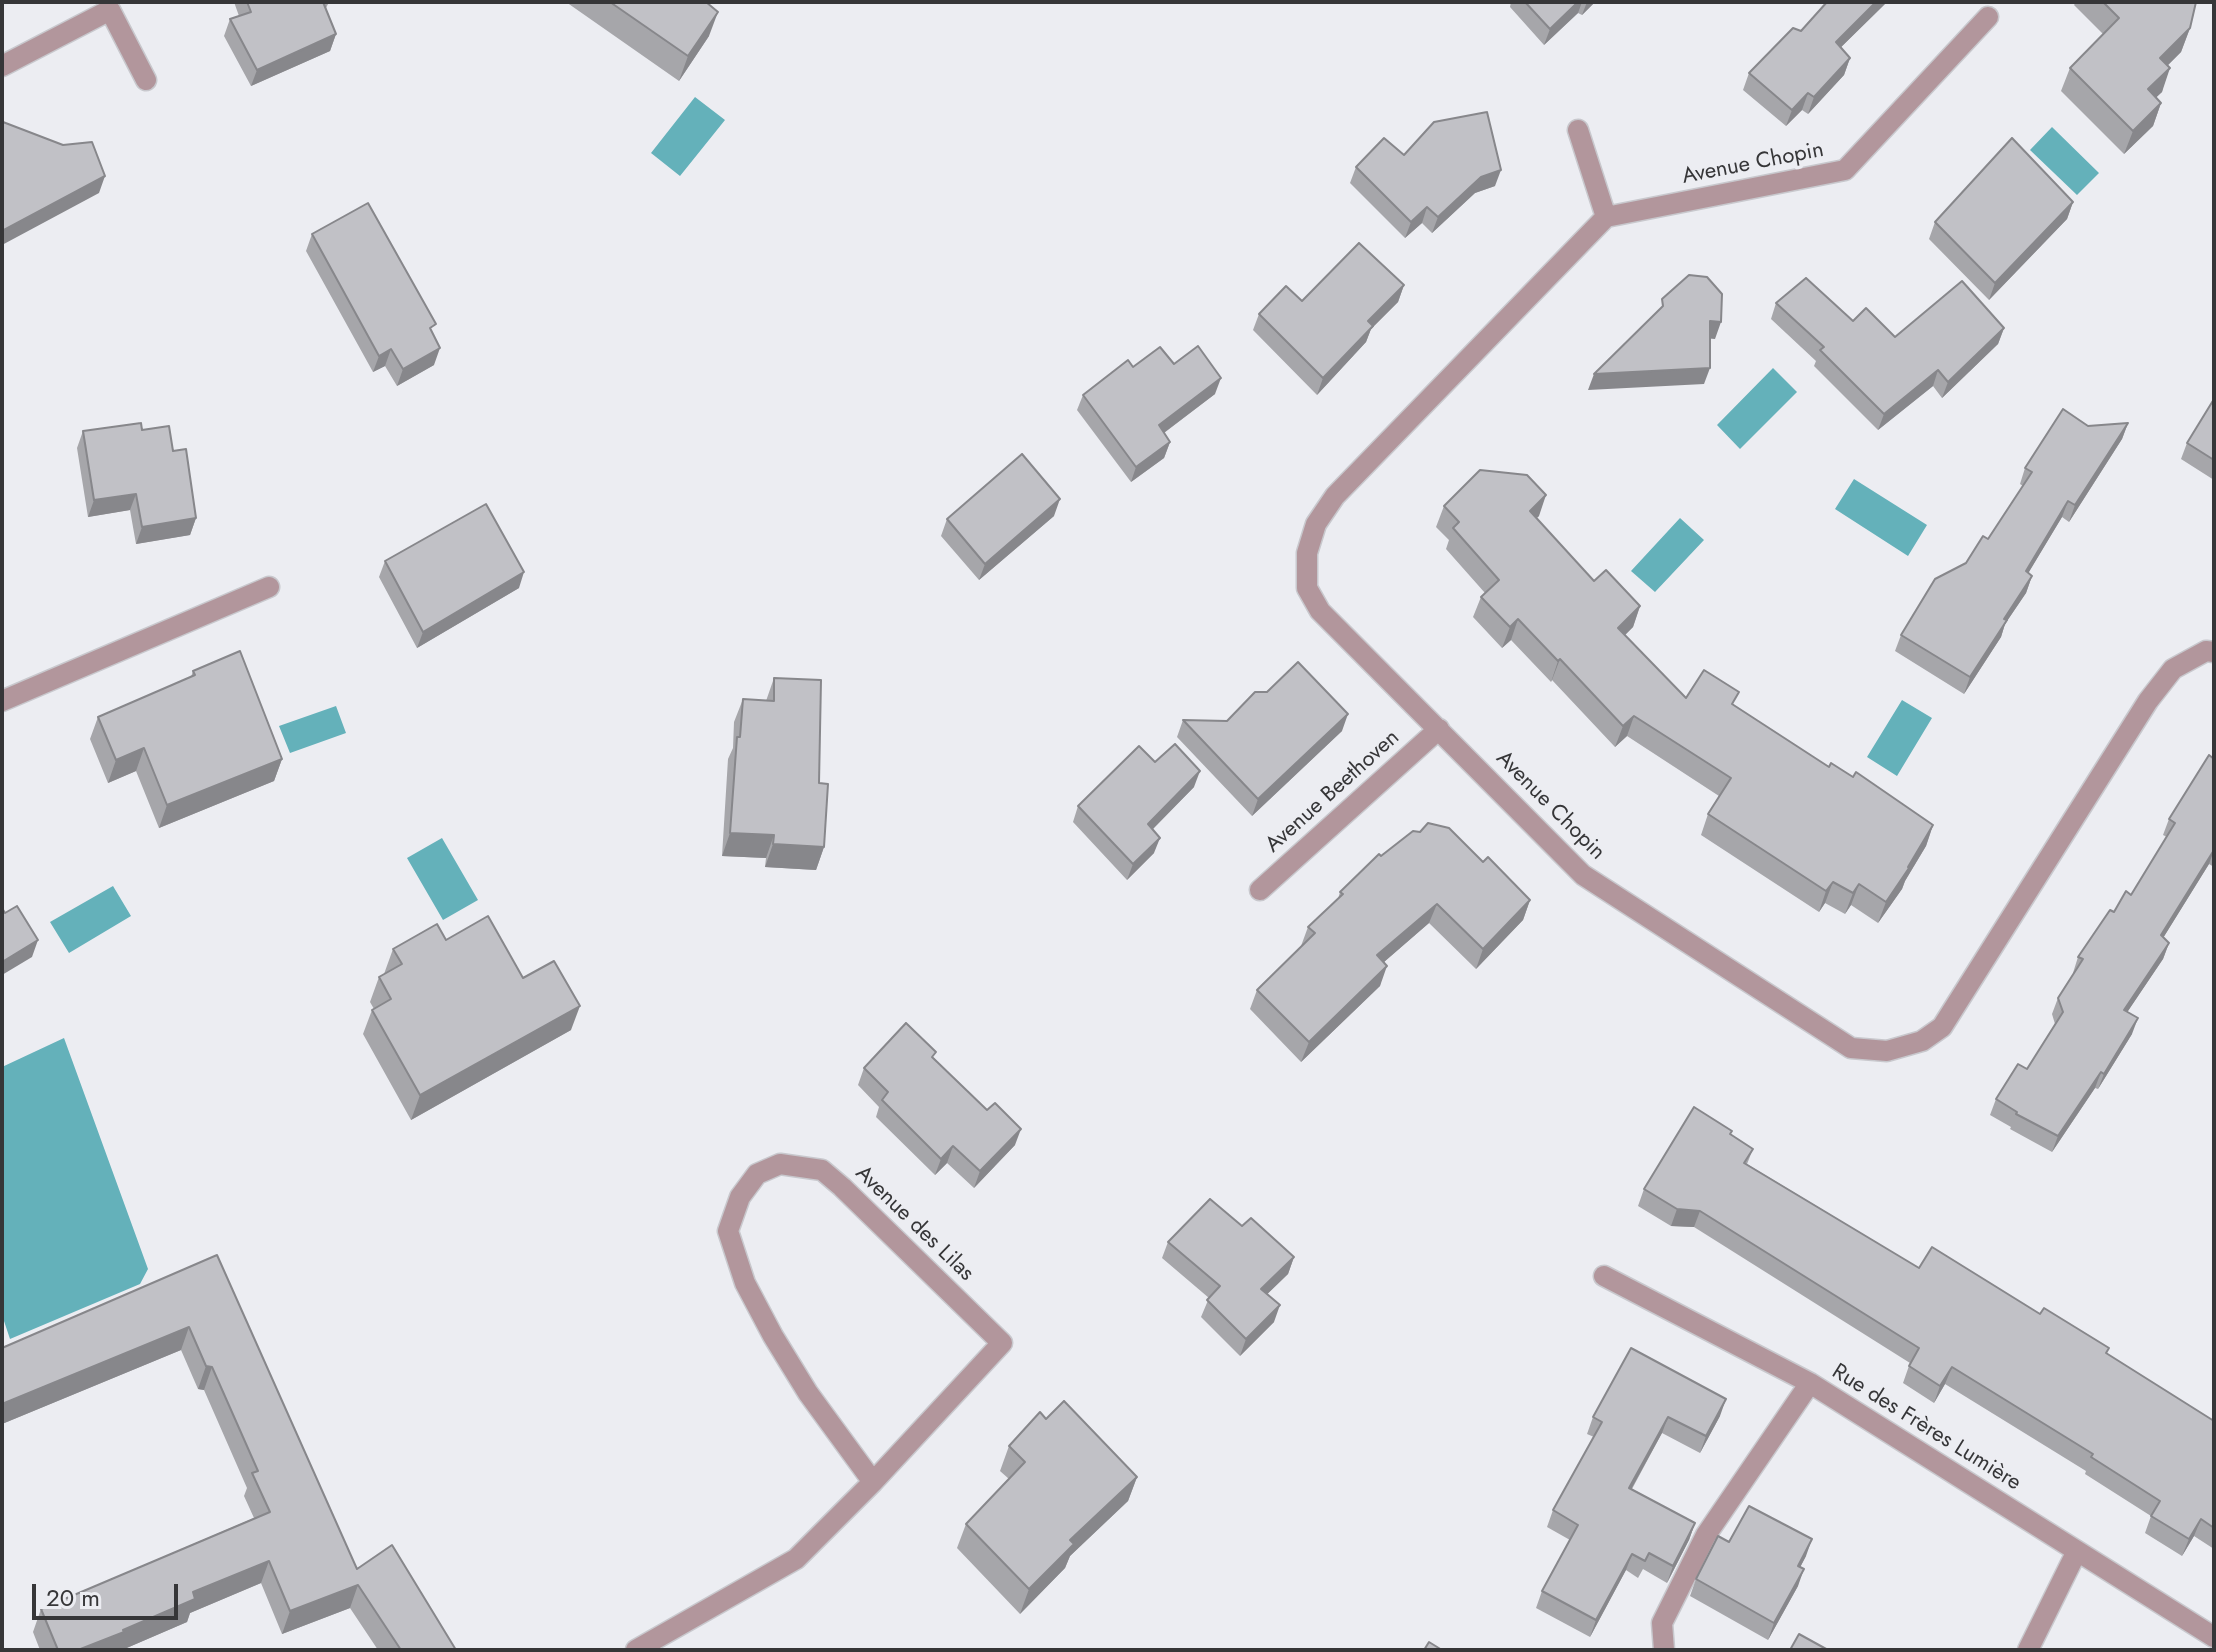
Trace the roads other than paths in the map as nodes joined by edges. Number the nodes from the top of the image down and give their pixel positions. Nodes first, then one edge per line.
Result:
1 (1988, 17) dead end
2 (2, 66) edge
3 (146, 80) dead end
4 (1578, 130) dead end
5 (1606, 217) junction
6 (269, 587) dead end
7 (2214, 652) edge
8 (2, 701) edge
9 (1439, 729) junction
10 (1260, 890) dead end
11 (1604, 1276) dead end
12 (1810, 1383) junction
13 (873, 1482) junction
14 (2077, 1551) junction
15 (2214, 1637) edge
16 (636, 1650) edge
17 (1664, 1650) edge
18 (2028, 1650) edge

1 - 5 street, Avenue Chopin
2 - 3 street
4 - 5 street
5 - 9 street, Avenue Chopin
6 - 8 street
7 - 9 street, Avenue Chopin
9 - 10 street, Avenue Beethoven
11 - 12 street, Rue des Frères Lumière
12 - 14 street, Rue des Frères Lumière
12 - 17 street
13 - 13 street, Avenue des Lilas
13 - 16 street, Avenue des Lilas
14 - 15 street, Rue des Frères Lumière
14 - 18 street

